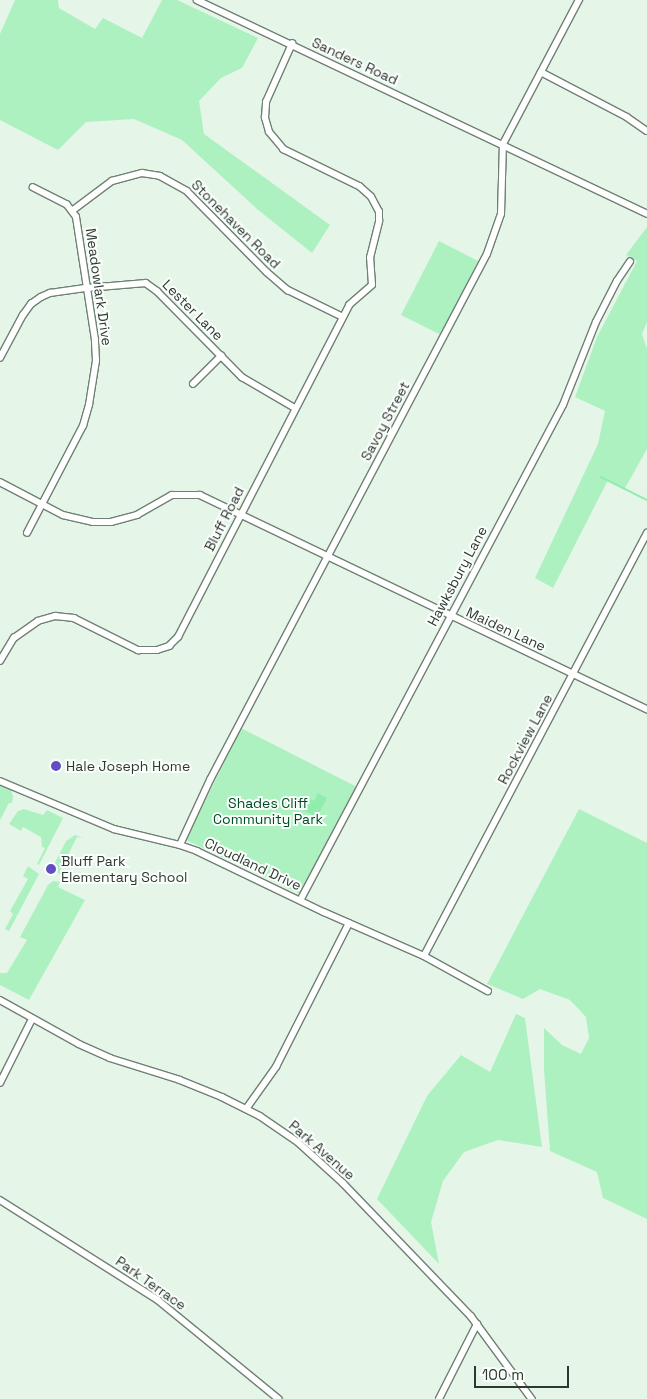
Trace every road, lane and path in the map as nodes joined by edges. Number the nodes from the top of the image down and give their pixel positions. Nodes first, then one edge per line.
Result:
1 (197, 0) edge
2 (579, 0) edge
3 (292, 44) junction
4 (541, 72) junction
5 (647, 131) edge
6 (503, 144) junction
7 (33, 188) dead end
8 (72, 211) junction
9 (647, 214) edge
10 (630, 262) dead end
11 (87, 288) junction
12 (342, 317) junction
13 (221, 356) junction
14 (0, 358) edge
15 (193, 384) dead end
16 (295, 408) junction
17 (0, 482) edge
18 (42, 505) junction
19 (240, 515) junction
20 (28, 533) dead end
21 (647, 533) edge
22 (328, 556) junction
23 (450, 616) junction
24 (0, 661) edge
25 (574, 674) junction
26 (647, 709) edge
27 (0, 781) edge
28 (180, 845) junction
29 (300, 900) junction
30 (349, 923) junction
31 (424, 956) junction
32 (488, 991) dead end
33 (0, 1000) edge
34 (32, 1019) junction
35 (0, 1083) edge
36 (246, 1109) junction
37 (0, 1200) edge
38 (477, 1324) junction
39 (278, 1399) edge
40 (438, 1399) edge
41 (532, 1399) edge

1 - 3 street, Sanders Road
2 - 4 street, Savoy Street
3 - 6 street, Sanders Road
3 - 12 street, Bluff Road
4 - 5 street
4 - 6 street, Savoy Street
6 - 9 street, Sanders Road
6 - 22 street, Savoy Street
7 - 8 street
8 - 11 street, Meadowlark Drive
8 - 12 street, Stonehaven Road
10 - 23 street, Hawksbury Lane
11 - 13 street, Lester Lane
11 - 14 street, Lester Lane
11 - 18 street, Meadowlark Drive
12 - 16 street, Bluff Road
13 - 15 street
13 - 16 street, Lester Lane
16 - 19 street, Bluff Road
17 - 18 street, Maiden Lane
18 - 19 street, Maiden Lane
18 - 20 street, Meadowlark Drive
19 - 22 street, Maiden Lane
19 - 24 street, Bluff Road
21 - 25 street, Rockview Lane
22 - 23 street, Maiden Lane
22 - 28 street, Savoy Street
23 - 25 street, Maiden Lane
23 - 29 street, Hawksbury Lane
25 - 26 street, Maiden Lane
25 - 31 street, Rockview Lane
27 - 28 street, Cloudland Drive
28 - 29 street, Cloudland Drive
29 - 30 street, Cloudland Drive
30 - 31 street, Cloudland Drive
30 - 36 street
31 - 32 street, Cloudland Drive
33 - 34 street, Park Avenue
34 - 35 street
34 - 36 street, Park Avenue
36 - 38 street, Park Avenue
37 - 39 street, Park Terrace
38 - 40 street
38 - 41 street, Park Avenue

